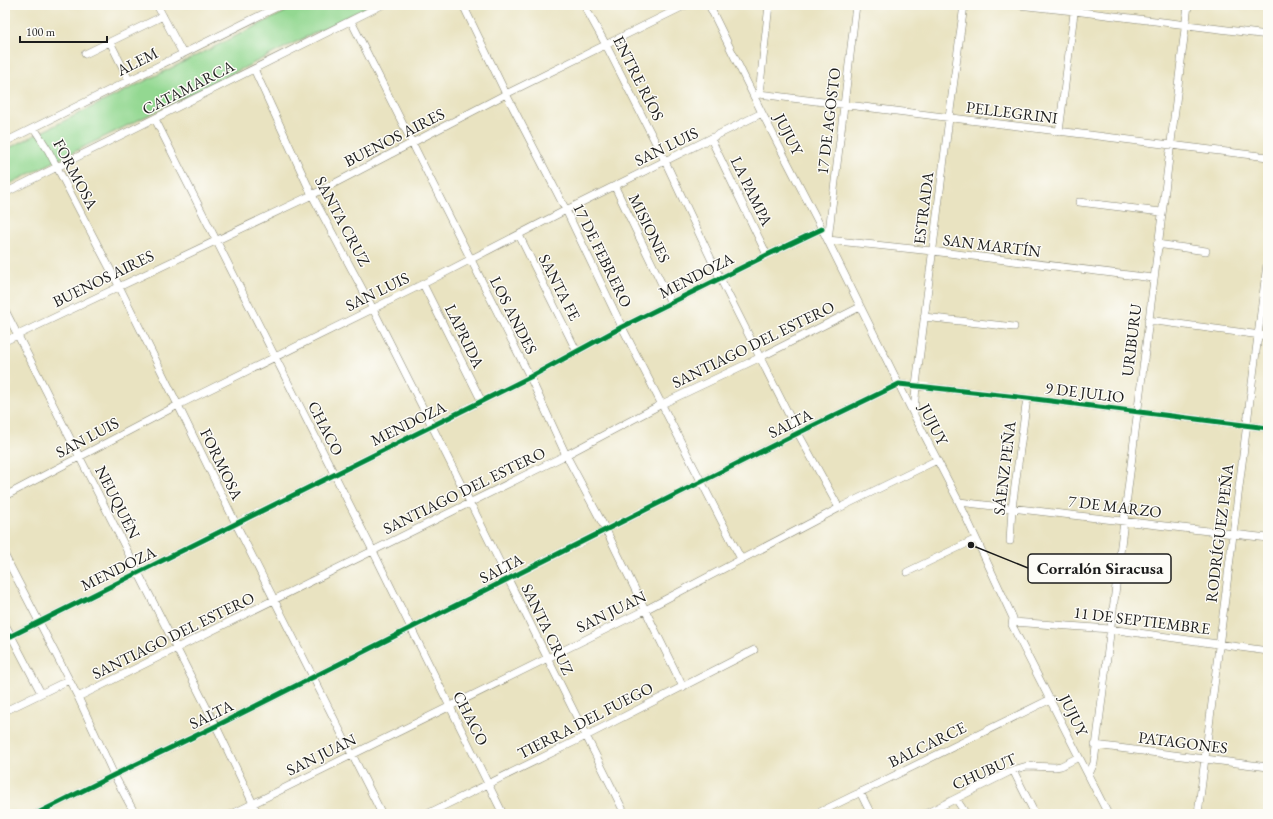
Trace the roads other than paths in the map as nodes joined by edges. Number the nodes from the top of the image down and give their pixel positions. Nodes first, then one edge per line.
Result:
1 (157, 5) edge
2 (281, 5) edge
3 (463, 5) edge
4 (584, 5) edge
5 (686, 5) edge
6 (709, 5) edge
7 (769, 5) edge
8 (856, 5) edge
9 (964, 5) edge
10 (1018, 5) edge
11 (1188, 5) edge
12 (378, 6) edge
13 (1075, 8) edge
14 (163, 16) junction
15 (352, 21) junction
16 (1185, 25) junction
17 (1268, 35) edge
18 (110, 42) junction
19 (606, 45) junction
20 (85, 54) dead end
21 (183, 54) junction
22 (254, 69) junction
23 (130, 80) junction
24 (506, 94) junction
25 (756, 95) junction
26 (844, 105) junction
27 (762, 113) junction
28 (949, 118) junction
29 (155, 119) junction
30 (34, 128) junction
31 (1059, 132) junction
32 (711, 139) junction
33 (5, 142) edge
34 (412, 144) junction
35 (1170, 145) junction
36 (1268, 157) edge
37 (665, 161) junction
38 (57, 167) junction
39 (615, 187) junction
40 (5, 193) edge
41 (312, 195) junction
42 (1078, 202) dead end
43 (566, 210) junction
44 (1161, 212) junction
45 (822, 230) junction
46 (519, 235) junction
47 (216, 239) junction
48 (828, 240) junction
49 (1157, 244) junction
50 (932, 251) junction
51 (1206, 251) dead end
52 (767, 255) junction
53 (1268, 256) edge
54 (470, 259) junction
55 (1268, 259) edge
56 (720, 278) junction
57 (1153, 278) junction
58 (423, 284) junction
59 (119, 286) junction
60 (671, 303) junction
61 (860, 307) junction
62 (373, 309) junction
63 (5, 310) edge
64 (924, 317) junction
65 (1148, 320) junction
66 (622, 327) junction
67 (1014, 327) dead end
68 (17, 335) junction
69 (1258, 335) junction
70 (1268, 336) edge
71 (5, 341) edge
72 (577, 352) junction
73 (275, 357) junction
74 (761, 357) junction
75 (530, 377) junction
76 (899, 384) junction
77 (916, 385) junction
78 (1027, 398) junction
79 (481, 400) junction
80 (662, 404) junction
81 (178, 405) junction
82 (1137, 412) junction
83 (914, 415) junction
84 (432, 426) junction
85 (1247, 426) junction
86 (1268, 428) edge
87 (798, 433) junction
88 (566, 455) junction
89 (79, 457) junction
90 (937, 460) junction
91 (334, 474) junction
92 (702, 481) junction
93 (5, 496) edge
94 (959, 502) junction
95 (470, 503) junction
96 (839, 508) junction
97 (1012, 508) junction
98 (1123, 521) junction
99 (236, 524) junction
100 (606, 530) junction
101 (1234, 534) junction
102 (1268, 538) edge
103 (976, 539) junction
104 (1010, 541) dead end
105 (373, 551) junction
106 (5, 556) edge
107 (741, 559) junction
108 (7, 565) edge
109 (907, 572) dead end
110 (138, 573) junction
111 (508, 579) junction
112 (274, 600) junction
113 (644, 610) junction
114 (38, 622) junction
115 (1013, 622) junction
116 (5, 624) edge
117 (410, 628) junction
118 (1110, 629) junction
119 (8, 637) edge
120 (1220, 644) junction
121 (176, 649) junction
122 (754, 650) dead end
123 (1268, 650) edge
124 (547, 658) junction
125 (313, 678) junction
126 (69, 680) junction
127 (683, 687) junction
128 (41, 693) junction
129 (78, 697) junction
130 (1051, 699) junction
131 (449, 706) junction
132 (5, 711) edge
133 (216, 726) junction
134 (586, 736) junction
135 (1095, 744) junction
136 (351, 754) junction
137 (1079, 757) junction
138 (1206, 759) junction
139 (1268, 767) edge
140 (1013, 770) junction
141 (114, 774) junction
142 (1089, 774) junction
143 (489, 784) junction
144 (860, 792) junction
145 (956, 799) junction
146 (253, 803) junction
147 (622, 813) edge
148 (36, 814) edge
149 (136, 814) edge
150 (232, 814) edge
151 (258, 814) edge
152 (382, 814) edge
153 (427, 814) edge
154 (503, 814) edge
155 (816, 814) edge
156 (871, 814) edge
157 (925, 814) edge
158 (966, 814) edge
159 (1035, 814) edge
160 (1108, 814) edge
161 (1198, 814) edge

1 - 14 street
2 - 21 street, ALEM
3 - 24 street, 17 DE FEBRERO
4 - 19 street, ENTRE RÍOS
5 - 19 street, BUENOS AIRES
6 - 25 street, JUJUY
7 - 25 street
8 - 26 street, 17 DE AGOSTO
9 - 28 street, ESTRADA
10 - 13 street
11 - 16 street, URIBURU
12 - 15 street, CATAMARCA
13 - 16 street
13 - 31 street
14 - 18 street
14 - 21 street
15 - 22 street, CATAMARCA
15 - 34 street, LOS ANDES
16 - 17 street
16 - 35 street, URIBURU
18 - 20 street
18 - 23 street
19 - 24 street, BUENOS AIRES
19 - 37 street, ENTRE RÍOS
21 - 23 street, ALEM
22 - 29 street, CATAMARCA
22 - 41 street, SANTA CRUZ
23 - 30 street, ALEM
24 - 34 street, BUENOS AIRES
24 - 43 street, 17 DE FEBRERO
25 - 26 street, PELLEGRINI
25 - 27 street, JUJUY
26 - 28 street, PELLEGRINI
26 - 48 street, 17 DE AGOSTO
27 - 32 street, SAN LUIS
27 - 45 street, JUJUY
28 - 31 street, PELLEGRINI
28 - 50 street, ESTRADA
29 - 38 street, CATAMARCA
29 - 47 street, CHACO
30 - 33 street, ALEM
30 - 38 street, FORMOSA
31 - 35 street, PELLEGRINI
32 - 37 street, SAN LUIS
32 - 52 street, LA PAMPA
34 - 41 street, BUENOS AIRES
34 - 54 street, LOS ANDES
35 - 36 street, PELLEGRINI
35 - 44 street, URIBURU
37 - 39 street, SAN LUIS
37 - 56 street, ENTRE RÍOS
38 - 40 street, CATAMARCA
38 - 59 street, FORMOSA
39 - 43 street, SAN LUIS
39 - 60 street, MISIONES
41 - 47 street, BUENOS AIRES
41 - 62 street, SANTA CRUZ
42 - 44 street
43 - 46 street, SAN LUIS
43 - 66 street, 17 DE FEBRERO
44 - 49 street, URIBURU
45 - 48 street, JUJUY
45 - 52 street, MENDOZA
46 - 54 street, SAN LUIS
46 - 72 street, SANTA FE
47 - 59 street, BUENOS AIRES
47 - 73 street, CHACO
48 - 50 street, SAN MARTÍN
48 - 61 street, JUJUY
49 - 51 street
49 - 57 street, URIBURU
50 - 57 street, SAN MARTÍN
50 - 64 street, ESTRADA
52 - 56 street, MENDOZA
53 - 55 street, RODRÍGUEZ PEÑA
54 - 58 street, SAN LUIS
54 - 75 street, LOS ANDES
55 - 69 street, RODRÍGUEZ PEÑA
56 - 60 street, MENDOZA
56 - 74 street, ENTRE RÍOS
57 - 65 street, URIBURU
58 - 62 street, SAN LUIS
58 - 79 street, LAPRIDA
59 - 68 street, BUENOS AIRES
59 - 81 street, FORMOSA
60 - 66 street, MENDOZA
61 - 74 street, SANTIAGO DEL ESTERO
61 - 76 street, JUJUY
62 - 73 street, SAN LUIS
62 - 84 street, SANTA CRUZ
63 - 68 street, NEUQUÉN
64 - 67 street
64 - 77 street, ESTRADA
65 - 69 street
65 - 82 street, URIBURU
66 - 72 street, MENDOZA
66 - 80 street, 17 DE FEBRERO
68 - 71 street, BUENOS AIRES
68 - 89 street, NEUQUÉN
69 - 70 street
69 - 85 street, RODRÍGUEZ PEÑA
72 - 75 street, MENDOZA
73 - 81 street, SAN LUIS
73 - 91 street, CHACO
74 - 80 street, SANTIAGO DEL ESTERO
74 - 87 street, ENTRE RÍOS
75 - 79 street, MENDOZA
75 - 88 street, LOS ANDES
76 - 77 street, 9 DE JULIO
76 - 83 street, JUJUY
76 - 87 street, SALTA
77 - 78 street, 9 DE JULIO
77 - 83 street, ESTRADA
78 - 82 street, 9 DE JULIO
78 - 97 street, SÁENZ PEÑA
79 - 84 street, MENDOZA
80 - 88 street, SANTIAGO DEL ESTERO
80 - 92 street, 17 DE FEBRERO
81 - 89 street, SAN LUIS
81 - 99 street, FORMOSA
82 - 85 street, 9 DE JULIO
82 - 98 street, URIBURU
83 - 90 street, JUJUY
84 - 91 street, MENDOZA
84 - 95 street, SANTA CRUZ
85 - 86 street, 9 DE JULIO
85 - 101 street, RODRÍGUEZ PEÑA
87 - 92 street, SALTA
87 - 96 street, ENTRE RÍOS
88 - 95 street, SANTIAGO DEL ESTERO
88 - 100 street, LOS ANDES
89 - 93 street, SAN LUIS
89 - 110 street, NEUQUÉN
90 - 94 street, JUJUY
90 - 96 street, SAN JUAN
91 - 99 street, MENDOZA
91 - 105 street, CHACO
92 - 100 street, SALTA
92 - 107 street, 17 DE FEBRERO
94 - 97 street, 7 DE MARZO
94 - 103 street, JUJUY
95 - 105 street, SANTIAGO DEL ESTERO
95 - 111 street, SANTA CRUZ
96 - 107 street, SAN JUAN
97 - 98 street, 7 DE MARZO
97 - 104 street, SÁENZ PEÑA
98 - 101 street, 7 DE MARZO
98 - 118 street, URIBURU
99 - 110 street, MENDOZA
99 - 112 street, FORMOSA
100 - 111 street, SALTA
100 - 113 street, LOS ANDES
101 - 102 street, 7 DE MARZO
101 - 120 street, RODRÍGUEZ PEÑA
103 - 109 street
103 - 115 street, JUJUY
105 - 112 street, SANTIAGO DEL ESTERO
105 - 117 street, CHACO
106 - 108 street
107 - 113 street, SAN JUAN
108 - 114 street
110 - 114 street, MENDOZA
110 - 121 street, NEUQUÉN
111 - 117 street, SALTA
111 - 124 street, SANTA CRUZ
112 - 121 street, SANTIAGO DEL ESTERO
112 - 125 street, FORMOSA
113 - 124 street, SAN JUAN
113 - 127 street, LOS ANDES
114 - 119 street, MENDOZA
114 - 126 street
115 - 118 street, 11 DE SEPTIEMBRE
115 - 130 street, JUJUY
116 - 119 street
117 - 125 street, SALTA
117 - 131 street, CHACO
118 - 120 street, 11 DE SEPTIEMBRE
118 - 135 street, URIBURU
119 - 128 street
120 - 123 street, 11 DE SEPTIEMBRE
120 - 138 street, RODRÍGUEZ PEÑA
121 - 129 street, SANTIAGO DEL ESTERO
121 - 133 street, NEUQUÉN
122 - 127 street, TIERRA DEL FUEGO
124 - 131 street, SAN JUAN
124 - 134 street, SANTA CRUZ
125 - 133 street, SALTA
125 - 136 street, FORMOSA
126 - 128 street
126 - 129 street
127 - 134 street, TIERRA DEL FUEGO
128 - 132 street
129 - 141 street
130 - 137 street, JUJUY
130 - 144 street, BALCARCE
131 - 136 street, SAN JUAN
131 - 143 street, CHACO
133 - 141 street, SALTA
133 - 146 street, NEUQUÉN
134 - 143 street, TIERRA DEL FUEGO
134 - 147 street, SANTA CRUZ
135 - 138 street, PATAGONES
135 - 142 street, URIBURU
136 - 146 street, SAN JUAN
136 - 152 street, FORMOSA
137 - 140 street, CHUBUT
137 - 142 street, JUJUY
138 - 139 street, PATAGONES
138 - 161 street, RODRÍGUEZ PEÑA
140 - 145 street, CHUBUT
140 - 159 street
141 - 148 street, SALTA
141 - 149 street
142 - 160 street, JUJUY
143 - 153 street, TIERRA DEL FUEGO
143 - 154 street, CHACO
144 - 155 street, BALCARCE
144 - 156 street
145 - 157 street, CHUBUT
145 - 158 street
146 - 150 street, SAN JUAN
146 - 151 street, NEUQUÉN

